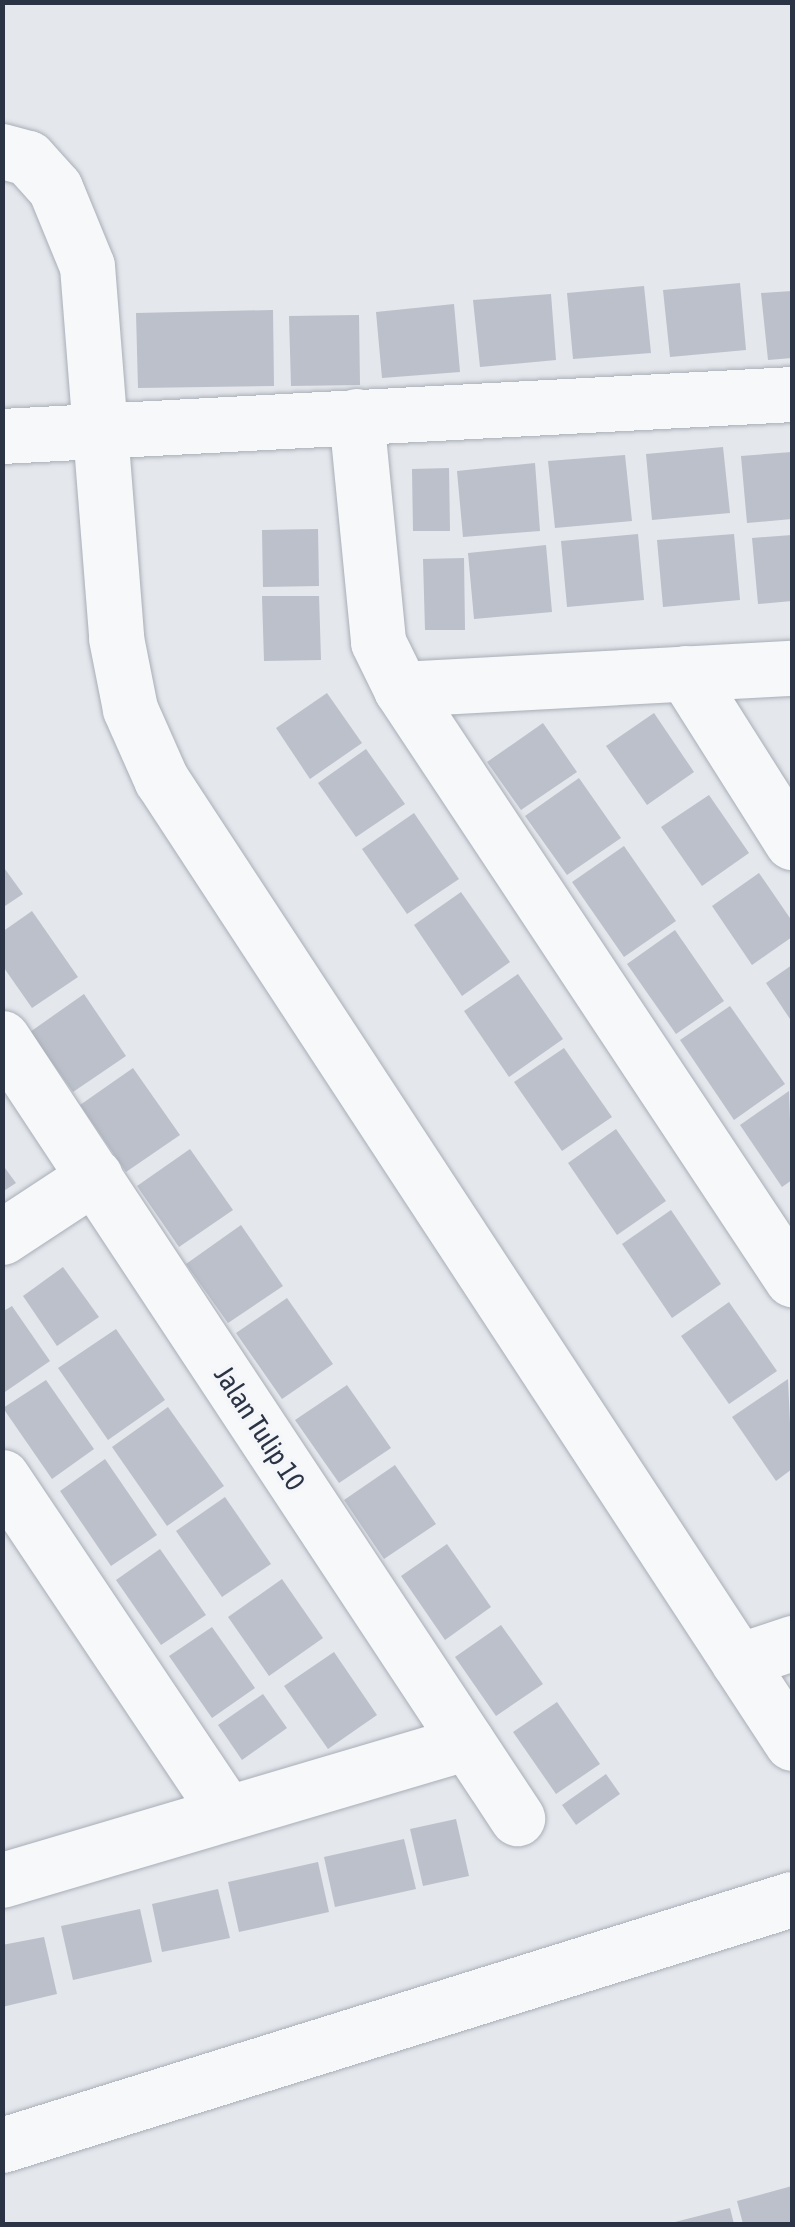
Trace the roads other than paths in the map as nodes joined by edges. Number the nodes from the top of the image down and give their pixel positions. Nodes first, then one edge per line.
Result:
1 (2, 151) edge
2 (792, 394) edge
3 (356, 416) junction
4 (100, 430) junction
5 (2, 436) edge
6 (792, 668) edge
7 (685, 674) junction
8 (401, 689) junction
9 (792, 842) edge
10 (2, 1038) edge
11 (95, 1176) junction
12 (2, 1237) edge
13 (792, 1279) edge
14 (10, 1506) edge
15 (792, 1642) edge
16 (738, 1660) junction
17 (466, 1742) junction
18 (792, 1743) edge
19 (227, 1813) junction
20 (516, 1818) dead end
21 (2, 1880) edge
22 (792, 1899) edge
23 (2, 2145) edge

1 - 4 street
2 - 3 street
3 - 4 street
3 - 8 street
4 - 5 street
4 - 16 street
6 - 7 street
7 - 8 street
7 - 9 street
8 - 13 street
10 - 11 street, Jalan Tulip 10
11 - 12 street
11 - 17 street, Jalan Tulip 10
14 - 19 street
15 - 16 street
16 - 18 street
17 - 19 street
17 - 20 street, Jalan Tulip 10
19 - 21 street
22 - 23 street

